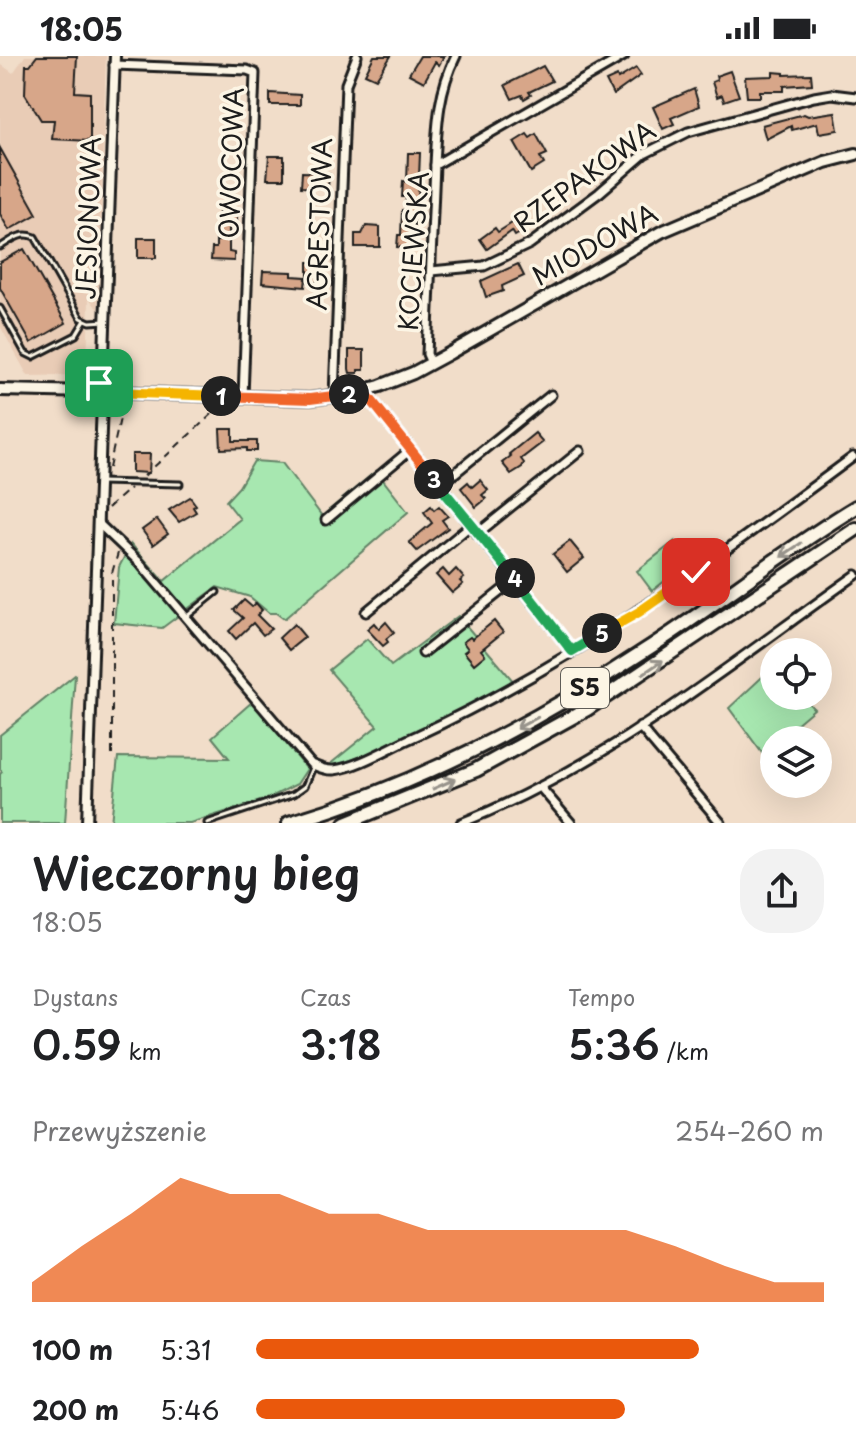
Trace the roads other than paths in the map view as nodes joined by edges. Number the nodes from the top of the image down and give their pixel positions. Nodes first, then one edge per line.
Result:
1 (357, 56) edge
2 (456, 56) edge
3 (624, 56) edge
4 (114, 60) edge
5 (856, 97) edge
6 (856, 154) edge
7 (435, 165) junction
8 (0, 247) edge
9 (431, 271) junction
10 (0, 308) edge
11 (85, 320) junction
12 (105, 321) junction
13 (431, 363) junction
14 (103, 382) junction
15 (0, 390) edge
16 (364, 391) junction
17 (93, 392) junction
18 (112, 392) junction
19 (551, 395) dead end
20 (334, 396) junction
21 (243, 397) junction
22 (102, 402) junction
23 (410, 450) junction
24 (580, 451) dead end
25 (855, 458) edge
26 (100, 482) junction
27 (180, 484) dead end
28 (439, 486) junction
29 (856, 507) edge
30 (98, 520) junction
31 (326, 520) dead end
32 (471, 525) junction
33 (856, 529) edge
34 (477, 534) junction
35 (856, 575) edge
36 (516, 579) junction
37 (217, 592) dead end
38 (366, 612) dead end
39 (186, 617) junction
40 (572, 651) junction
41 (423, 653) dead end
42 (640, 727) junction
43 (312, 764) junction
44 (541, 788) junction
45 (87, 823) edge
46 (207, 823) edge
47 (289, 823) edge
48 (346, 823) edge
49 (461, 823) edge
50 (571, 823) edge
51 (721, 823) edge

1 - 20 street, AGRESTOWA
2 - 7 street
3 - 7 street, KOCIEWSKA
4 - 12 street, JESIONOWA
4 - 21 street, OWOCOWA
5 - 9 street, RZEPAKOWA
6 - 13 main road, MIODOWA
7 - 9 street, KOCIEWSKA
8 - 11 lane
9 - 13 street, KOCIEWSKA
10 - 11 lane
11 - 12 lane
12 - 14 street, JESIONOWA
13 - 16 main road, MIODOWA
14 - 17 main road
14 - 18 main road
15 - 17 main road
16 - 20 main road, MIODOWA
16 - 23 street
17 - 22 main road
18 - 21 main road, MIODOWA
18 - 22 main road
19 - 28 street
20 - 21 main road, MIODOWA
22 - 26 street
23 - 28 street
23 - 31 street
24 - 34 street
25 - 40 street
26 - 27 lane
26 - 30 street
28 - 32 street
29 -> 47 highway, S5
30 - 39 street
30 - 45 street
32 - 34 street
32 - 38 street
48 -> 33 highway, S5
34 - 36 street
35 - 42 street
36 - 40 street
36 - 41 street
37 - 39 lane
39 - 43 street
40 - 43 street
42 - 44 street
42 - 51 street
43 - 46 lane
44 - 49 street
44 - 50 street

